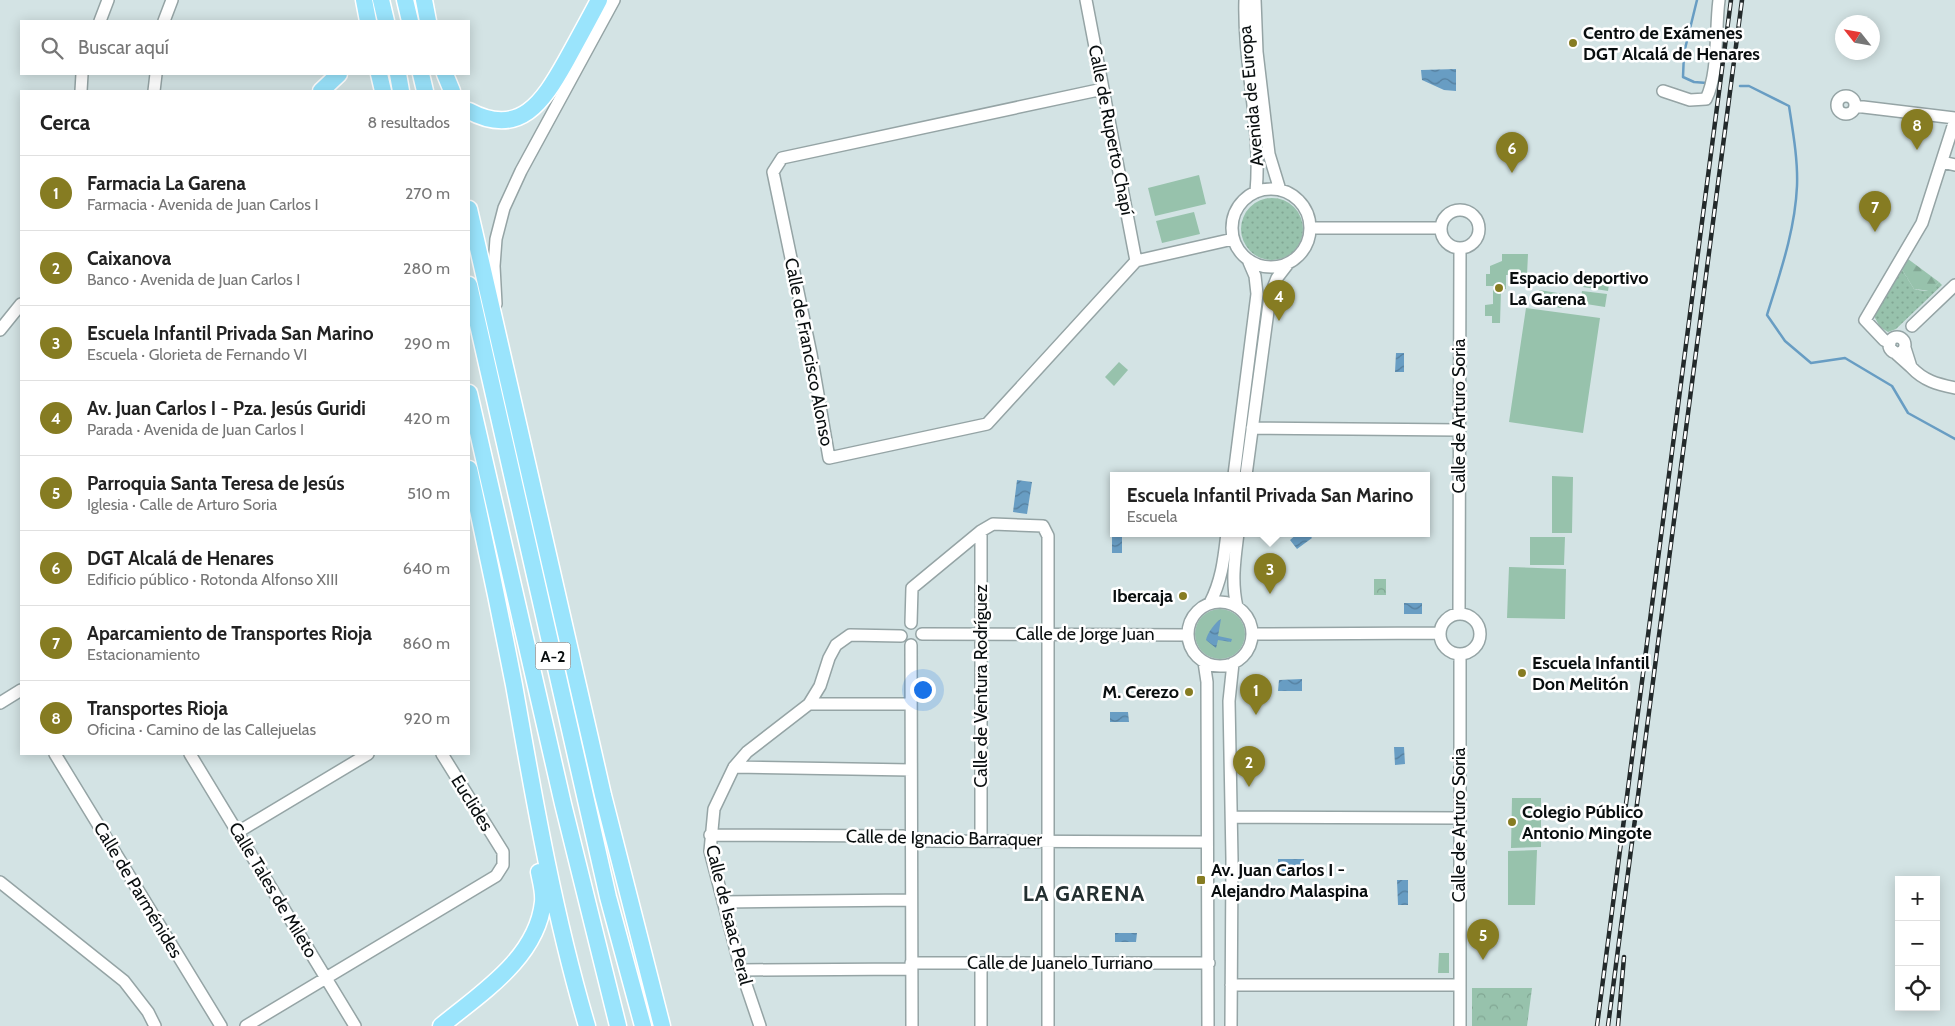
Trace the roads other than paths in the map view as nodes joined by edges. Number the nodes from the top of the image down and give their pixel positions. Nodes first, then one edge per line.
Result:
1 (108, 0) edge
2 (172, 0) edge
3 (355, 0) edge
4 (364, 0) edge
5 (381, 0) edge
6 (405, 0) edge
7 (424, 0) edge
8 (599, 0) edge
9 (614, 0) edge
10 (1086, 0) edge
11 (1245, 0) edge
12 (1255, 0) edge
13 (1719, 0) edge
14 (100, 20) edge
15 (164, 20) edge
16 (357, 20) edge
17 (368, 20) edge
18 (386, 20) edge
19 (410, 20) edge
20 (428, 20) edge
21 (338, 75) edge
22 (380, 75) edge
23 (398, 75) edge
24 (421, 75) edge
25 (439, 75) edge
26 (445, 75) edge
27 (1103, 89) junction
28 (322, 90) edge
29 (383, 90) edge
30 (401, 90) edge
31 (425, 90) edge
32 (443, 90) edge
33 (452, 90) edge
34 (1662, 91) dead end
35 (1855, 106) dead end
36 (470, 112) edge
37 (1955, 119) edge
38 (1942, 162) junction
39 (1955, 165) edge
40 (1280, 190) junction
41 (1256, 192) junction
42 (470, 213) edge
43 (1310, 228) junction
44 (1441, 228) junction
45 (1233, 239) junction
46 (1460, 248) junction
47 (1136, 261) junction
48 (1249, 262) junction
49 (1287, 265) junction
50 (1955, 286) edge
51 (470, 289) edge
52 (20, 305) edge
53 (496, 326) junction
54 (0, 330) edge
55 (1898, 344) junction
56 (1955, 388) edge
57 (470, 397) edge
58 (1252, 428) junction
59 (1459, 430) junction
60 (1234, 472) edge
61 (1246, 472) edge
62 (470, 474) edge
63 (981, 531) junction
64 (1226, 537) edge
65 (1237, 537) edge
66 (1210, 603) junction
67 (1237, 607) junction
68 (1459, 614) junction
69 (911, 623) junction
70 (981, 633) junction
71 (1440, 633) junction
72 (922, 634) junction
73 (1048, 634) junction
74 (1252, 634) junction
75 (1187, 635) junction
76 (900, 636) junction
77 (911, 645) junction
78 (1460, 654) junction
79 (1204, 662) junction
80 (1233, 663) junction
81 (20, 693) edge
82 (0, 703) edge
83 (809, 704) junction
84 (911, 704) junction
85 (56, 755) edge
86 (191, 755) edge
87 (366, 755) edge
88 (443, 755) edge
89 (526, 764) junction
90 (734, 767) junction
91 (911, 770) junction
92 (603, 795) junction
93 (1232, 817) junction
94 (1459, 818) junction
95 (238, 832) junction
96 (710, 835) junction
97 (911, 838) junction
98 (1048, 840) junction
99 (981, 841) junction
100 (1207, 842) junction
101 (0, 882) edge
102 (910, 900) junction
103 (723, 902) junction
104 (1048, 962) junction
105 (982, 963) junction
106 (1208, 963) junction
107 (911, 966) junction
108 (741, 970) junction
109 (326, 977) junction
110 (1231, 985) junction
111 (1460, 985) junction
112 (155, 1026) edge
113 (221, 1026) edge
114 (246, 1026) edge
115 (355, 1026) edge
116 (441, 1026) edge
117 (586, 1026) edge
118 (618, 1026) edge
119 (643, 1026) edge
120 (651, 1026) edge
121 (662, 1026) edge
122 (760, 1026) edge
123 (912, 1026) edge
124 (981, 1026) edge
125 (1048, 1026) edge
126 (1208, 1026) edge
127 (1231, 1026) edge
128 (1460, 1026) edge

1 - 14 street
2 - 15 street
3 - 16 highway
4 - 17 highway
5 - 18 highway
6 - 19 highway
7 - 20 highway
8 - 36 highway
9 - 53 street
10 - 27 street, Calle de Ruperto Chapí
11 - 41 street, Avenida de Europa
12 - 40 street, Avenida de Europa
13 - 34 street
21 - 28 highway
22 - 29 highway
23 - 30 highway
24 - 31 highway
25 - 32 highway
26 - 33 highway
27 - 47 street, Calle de Ruperto Chapí
27 - 47 street, Calle de Francisco Alonso
35 - 37 street
37 - 38 street
38 - 39 street
38 - 55 street
40 - 41 street
40 - 43 street
41 - 45 street
42 - 53 highway
43 - 44 street
43 - 49 street
44 - 46 street
44 - 46 street
45 - 47 street
45 - 48 street
46 - 59 street, Calle de Arturo Soria
48 - 49 street
48 - 60 street
49 - 58 street
50 - 55 street
51 - 119 highway, A-2
52 - 54 street
53 - 92 highway
55 - 56 street
57 - 118 highway, A-2
58 - 59 street
58 - 61 street
59 - 68 street, Calle de Arturo Soria
62 - 89 highway
63 - 69 street
63 - 70 street, Calle de Ventura Rodríguez
63 - 73 street
64 - 66 street
65 - 67 street
66 - 67 street
66 - 75 street
67 - 74 street
68 - 71 street
68 - 78 street
69 - 72 street
69 - 76 street
70 - 72 street, Calle de Jorge Juan
70 - 73 street, Calle de Jorge Juan
70 - 99 street, Calle de Ventura Rodríguez
71 - 74 street
71 - 78 street
72 - 77 street
73 - 75 street, Calle de Jorge Juan
73 - 98 street
74 - 80 street
75 - 79 street
76 - 77 street
76 - 83 street, Calle de Isaac Peral
77 - 84 street
78 - 94 street, Calle de Arturo Soria
79 - 80 street
79 - 100 street
80 - 93 street
81 - 82 street
83 - 84 street
83 - 90 street, Calle de Isaac Peral
84 - 91 street
85 - 113 street, Calle de Parménides
86 - 95 street, Calle Tales de Mileto
87 - 95 street
88 - 109 street, Euclides
89 - 116 highway
89 - 117 highway
90 - 91 street
90 - 96 street, Calle de Isaac Peral
91 - 97 street
92 - 120 highway
92 - 121 highway
93 - 94 street
93 - 110 street
94 - 111 street, Calle de Arturo Soria
95 - 109 street, Calle Tales de Mileto
96 - 97 street, Calle de Ignacio Barraquer
96 - 103 street, Calle de Isaac Peral
97 - 99 street, Calle de Ignacio Barraquer
97 - 102 street
98 - 99 street, Calle de Ignacio Barraquer
98 - 100 street, Calle de Ignacio Barraquer
98 - 104 street
100 - 106 street
101 - 112 street
102 - 103 street
102 - 107 street
103 - 108 street, Calle de Isaac Peral
104 - 105 street, Calle de Juanelo Turriano
104 - 106 street, Calle de Juanelo Turriano
104 - 125 street
105 - 107 street, Calle de Juanelo Turriano
105 - 124 street
106 - 126 street
107 - 108 street, Calle de Juanelo Turriano
107 - 123 street
108 - 122 street, Calle de Isaac Peral
109 - 114 street
109 - 115 street, Calle Tales de Mileto
110 - 111 street
110 - 127 street
111 - 128 street, Calle de Arturo Soria

